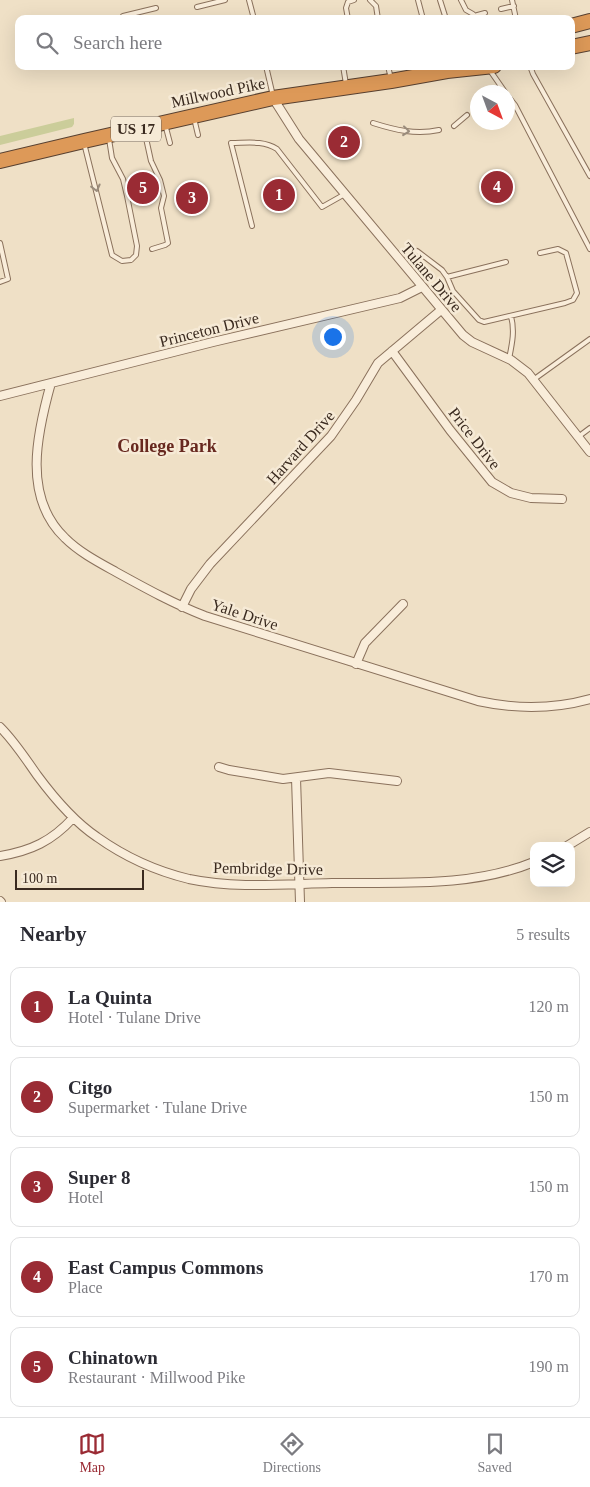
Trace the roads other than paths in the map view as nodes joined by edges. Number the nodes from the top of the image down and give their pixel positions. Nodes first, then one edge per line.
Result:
1 (225, 0) edge
2 (249, 0) edge
3 (354, 0) edge
4 (370, 0) edge
5 (418, 0) edge
6 (440, 0) edge
7 (461, 0) edge
8 (512, 0) edge
9 (514, 6) junction
10 (197, 7) dead end
11 (156, 8) dead end
12 (501, 9) dead end
13 (485, 13) dead end
14 (127, 15) edge
15 (253, 15) edge
16 (347, 15) edge
17 (377, 15) edge
18 (422, 15) edge
19 (445, 15) edge
20 (472, 15) edge
21 (480, 15) edge
22 (515, 15) edge
23 (590, 21) edge
24 (575, 25) edge
25 (590, 43) edge
26 (575, 47) edge
27 (267, 70) edge
28 (344, 70) edge
29 (389, 70) edge
30 (436, 70) edge
31 (493, 70) edge
32 (532, 70) edge
33 (419, 71) edge
34 (391, 81) junction
35 (501, 85) edge
36 (347, 87) junction
37 (273, 98) junction
38 (515, 105) edge
39 (466, 115) dead end
40 (194, 116) junction
41 (164, 122) junction
42 (373, 122) dead end
43 (454, 126) dead end
44 (143, 127) junction
45 (439, 130) dead end
46 (109, 135) junction
47 (198, 135) dead end
48 (84, 141) junction
49 (170, 143) dead end
50 (0, 161) edge
51 (590, 176) edge
52 (345, 194) junction
53 (252, 226) dead end
54 (0, 243) edge
55 (152, 249) dead end
56 (590, 249) edge
57 (417, 250) dead end
58 (540, 253) dead end
59 (506, 262) dead end
60 (447, 277) junction
61 (0, 282) edge
62 (422, 286) junction
63 (441, 310) junction
64 (511, 316) junction
65 (590, 339) edge
66 (392, 351) junction
67 (509, 359) junction
68 (533, 380) junction
69 (51, 383) junction
70 (0, 396) edge
71 (590, 428) edge
72 (578, 437) junction
73 (590, 452) edge
74 (562, 499) dead end
75 (403, 604) dead end
76 (182, 607) junction
77 (356, 664) junction
78 (590, 699) edge
79 (0, 728) edge
80 (219, 767) dead end
81 (296, 778) junction
82 (397, 781) dead end
83 (73, 818) junction
84 (590, 832) edge
85 (573, 842) edge
86 (0, 856) edge
87 (530, 863) edge
88 (300, 884) junction
89 (300, 902) edge

1 - 10 lane
2 - 15 lane
3 - 16 lane
4 - 17 lane
5 - 18 lane
6 - 19 lane
7 - 20 lane
8 - 9 lane
9 - 12 lane
9 - 22 lane
11 - 14 lane
13 - 21 lane
23 - 24 highway
25 - 26 highway
27 - 37 lane
28 - 36 lane
29 - 34 lane
30 - 33 highway, Millwood Pike / US 17
31 - 35 lane
32 - 51 lane
33 - 34 highway, Millwood Pike / US 17
34 - 36 highway, Millwood Pike / US 17
36 - 37 highway, Millwood Pike / US 17
37 - 40 highway, Millwood Pike / US 17
37 - 52 street, Tulane Drive
38 - 56 lane
39 - 43 lane
40 - 41 highway, Millwood Pike / US 17
40 - 47 lane
41 - 44 highway, Millwood Pike / US 17
41 - 49 lane
42 -> 45 lane
44 - 46 highway, Millwood Pike / US 17
44 - 55 lane
46 - 48 highway, Millwood Pike / US 17
48 -> 46 lane
48 - 50 highway, Millwood Pike / US 17
52 - 53 lane
52 - 62 street, Tulane Drive
54 - 61 lane
57 - 60 lane
58 - 64 lane
59 - 60 lane
60 - 64 lane
62 - 63 street, Tulane Drive
62 - 69 street, Princeton Drive
63 - 66 street, Harvard Drive
63 - 67 street, Tulane Drive
64 - 67 lane
65 - 68 lane
66 - 74 street, Price Drive
66 - 76 street, Harvard Drive
67 - 68 street, Tulane Drive
68 - 72 street, Tulane Drive
69 - 70 street, Princeton Drive
69 - 76 street, Yale Drive
71 - 72 lane
72 - 73 street, Tulane Drive
75 - 77 street
76 - 77 street, Yale Drive
77 - 78 street, Yale Drive
79 - 83 street, Pembridge Drive
80 - 81 street
81 - 82 street
81 - 88 street
83 - 86 street
83 - 88 street, Pembridge Drive
84 - 85 street
87 - 88 street, Pembridge Drive
88 - 89 street

